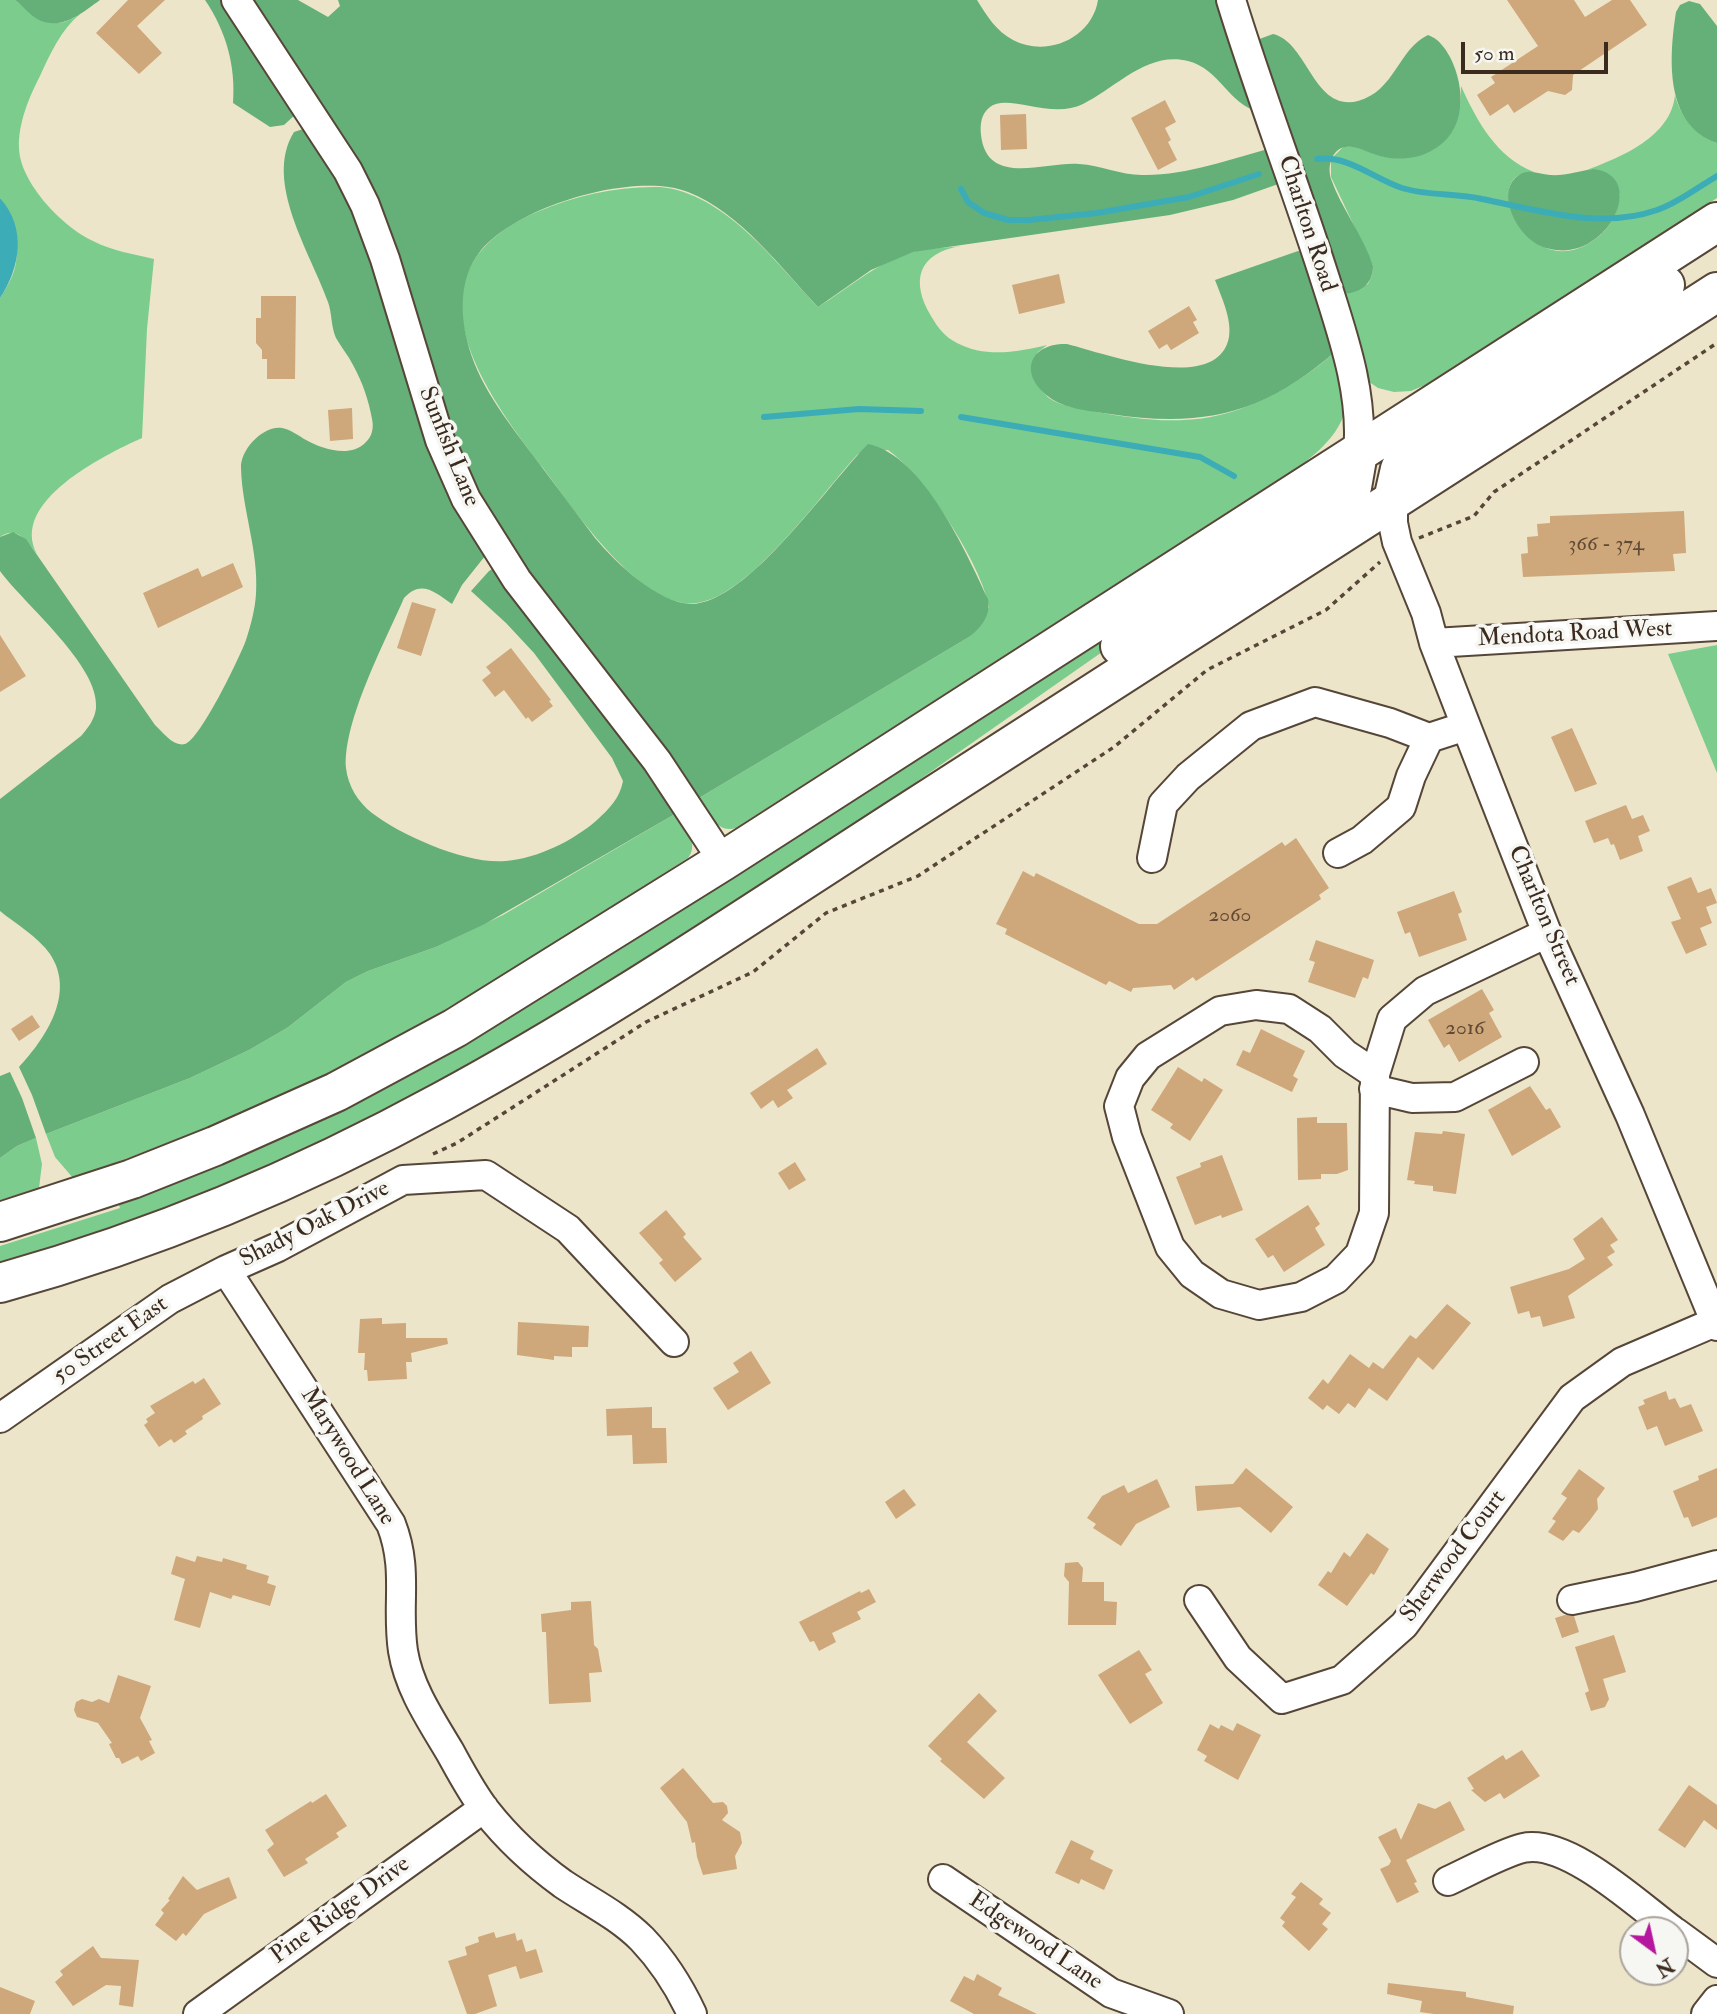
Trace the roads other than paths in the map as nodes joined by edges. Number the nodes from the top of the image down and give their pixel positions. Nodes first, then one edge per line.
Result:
1 (236, 0) edge
2 (1231, 0) edge
3 (1717, 222) edge
4 (1717, 247) edge
5 (1717, 292) edge
6 (1358, 453) junction
7 (1393, 500) junction
8 (1717, 626) edge
9 (1434, 643) junction
10 (1466, 726) junction
11 (1429, 738) junction
12 (1338, 853) dead end
13 (1152, 858) dead end
14 (723, 861) junction
15 (823, 866) junction
16 (1547, 933) junction
17 (1524, 1062) dead end
18 (1375, 1082) junction
19 (0, 1222) edge
20 (226, 1270) junction
21 (0, 1283) edge
22 (1716, 1324) edge
23 (674, 1342) dead end
24 (0, 1418) edge
25 (1717, 1565) edge
26 (1199, 1600) dead end
27 (1572, 1600) dead end
28 (484, 1808) junction
29 (943, 1880) dead end
30 (1448, 1881) dead end
31 (1654, 1916) edge
32 (1689, 1943) edge
33 (1717, 1963) edge
34 (1717, 2000) edge
35 (198, 2014) edge
36 (692, 2014) edge
37 (1169, 2014) edge
38 (1706, 2014) edge

1 - 14 street, Sunfish Lane
2 - 6 street, Charlton Road
3 - 6 highway
4 - 7 highway
5 - 7 highway
6 - 14 highway
6 - 15 highway
7 - 9 street, Charlton Street
7 - 15 highway
8 - 9 street, Mendota Road West
9 - 10 street, Charlton Street
10 - 11 street
10 - 16 street, Charlton Street
11 - 12 street
11 - 13 street
14 - 19 highway
15 - 21 highway
16 - 18 street
16 - 22 street, Charlton Street
17 - 18 street
18 - 18 street
20 - 23 street, Shady Oak Drive
20 - 24 street, 50 Street East
20 - 28 street, Marywood Lane
22 - 26 street, Sherwood Court
25 - 27 street
28 - 35 street, Pine Ridge Drive
28 - 36 street, Marywood Lane
29 - 37 street, Edgewood Lane
30 - 31 street
32 - 33 street
34 - 38 street

